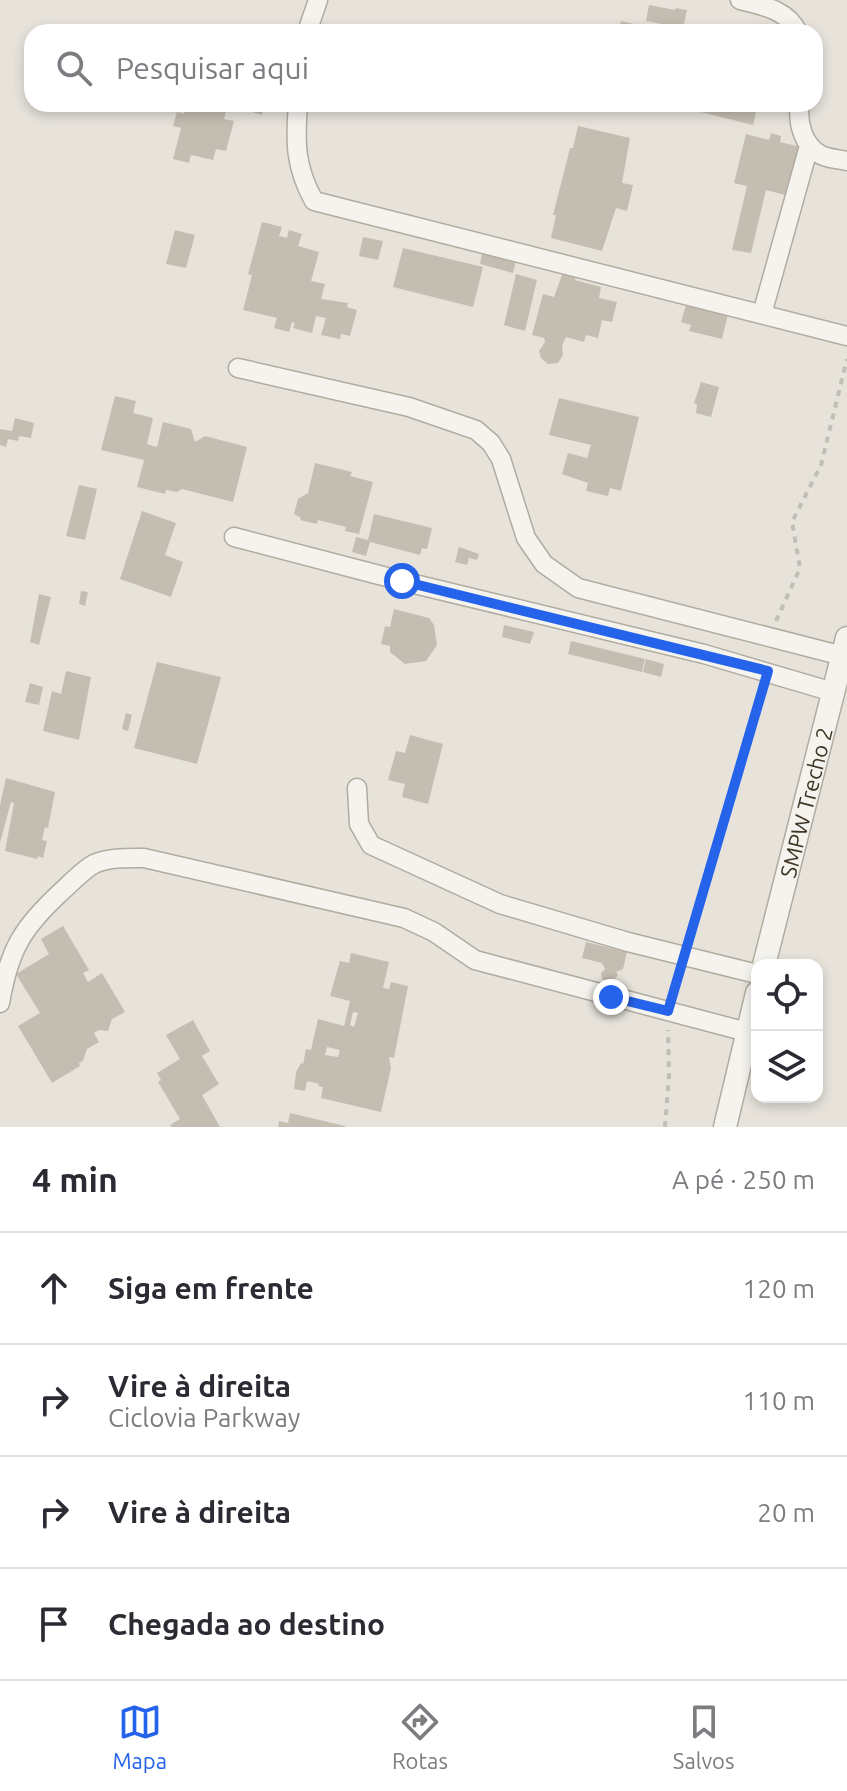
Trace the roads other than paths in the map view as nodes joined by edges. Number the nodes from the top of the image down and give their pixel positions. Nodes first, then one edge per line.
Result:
1 (318, 0) edge
2 (740, 0) edge
3 (310, 24) edge
4 (794, 24) edge
5 (297, 112) edge
6 (801, 112) edge
7 (809, 146) junction
8 (847, 161) edge
9 (762, 314) junction
10 (847, 336) edge
11 (238, 368) dead end
12 (234, 537) dead end
13 (845, 647) edge
14 (833, 692) junction
15 (357, 788) dead end
16 (766, 959) edge
17 (751, 973) edge
18 (0, 1003) edge
19 (751, 1016) edge
20 (747, 1032) junction
21 (725, 1127) edge

1 - 3 street
2 - 4 street
5 - 9 street
6 - 7 street
7 - 8 street
7 - 9 street
9 - 10 street
11 - 13 street
12 - 14 street
13 - 14 street, SMPW Trecho 2
14 - 16 street, SMPW Trecho 2
15 - 17 street
18 - 20 street
19 - 20 street
20 - 21 street

